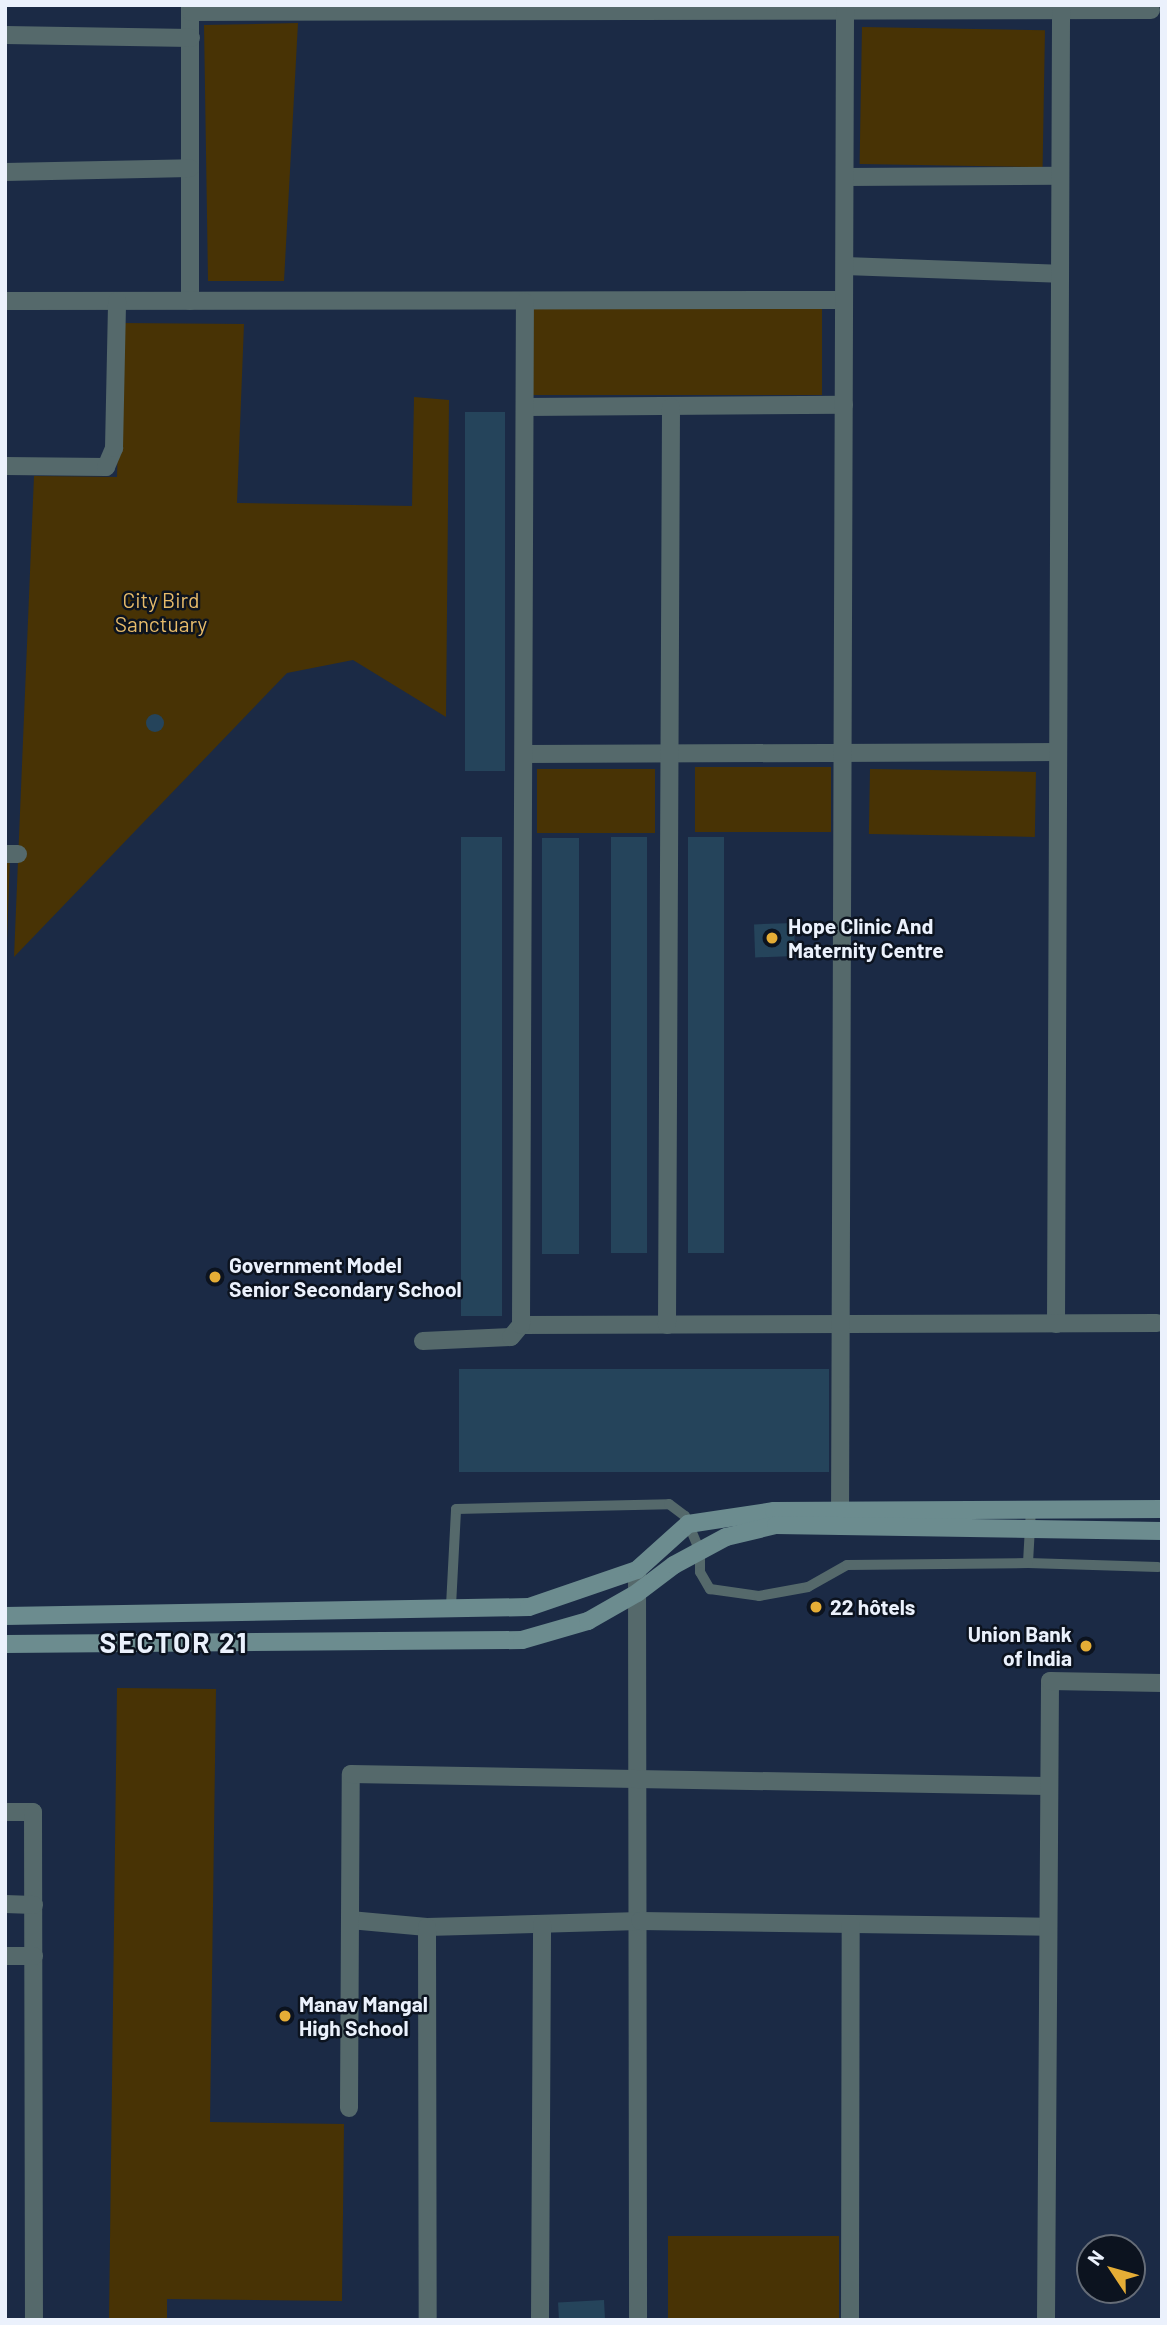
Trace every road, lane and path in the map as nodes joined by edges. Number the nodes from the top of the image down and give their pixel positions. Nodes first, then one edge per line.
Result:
1 (190, 8) edge
2 (845, 10) junction
3 (1061, 10) junction
4 (1151, 10) dead end
5 (5, 34) edge
6 (191, 38) junction
7 (190, 168) junction
8 (5, 172) edge
9 (1060, 176) junction
10 (845, 177) junction
11 (845, 266) junction
12 (1059, 274) junction
13 (844, 300) junction
14 (5, 301) edge
15 (117, 301) junction
16 (190, 301) junction
17 (525, 302) junction
18 (844, 405) junction
19 (525, 407) junction
20 (671, 407) junction
21 (5, 466) edge
22 (842, 752) junction
23 (1058, 752) junction
24 (670, 753) junction
25 (524, 754) junction
26 (840, 1324) junction
27 (1056, 1324) junction
28 (1157, 1324) dead end
29 (521, 1325) junction
30 (667, 1325) junction
31 (423, 1341) dead end
32 (840, 1509) junction
33 (1031, 1509) junction
34 (1162, 1509) edge
35 (688, 1524) junction
36 (839, 1530) junction
37 (1029, 1531) junction
38 (1162, 1531) edge
39 (700, 1551) junction
40 (1028, 1563) junction
41 (1158, 1567) dead end
42 (637, 1570) junction
43 (637, 1593) junction
44 (451, 1606) junction
45 (5, 1616) edge
46 (5, 1644) edge
47 (1162, 1683) edge
48 (639, 1775) junction
49 (1048, 1786) junction
50 (5, 1812) edge
51 (5, 1904) edge
52 (34, 1905) junction
53 (350, 1920) junction
54 (640, 1921) junction
55 (542, 1924) junction
56 (851, 1925) junction
57 (427, 1927) junction
58 (1047, 1927) junction
59 (5, 1956) edge
60 (34, 1956) junction
61 (349, 2108) dead end
62 (34, 2320) edge
63 (428, 2320) edge
64 (540, 2320) edge
65 (638, 2320) edge
66 (850, 2320) edge
67 (1046, 2320) edge

1 - 2 street
1 - 6 street
2 - 3 street
2 - 10 street
3 - 4 street
3 - 9 street
5 - 6 street
6 - 7 street
7 - 8 street
7 - 16 street
9 - 10 street
9 - 12 street
10 - 11 street
11 - 12 street
11 - 13 street
12 - 23 street
13 - 17 street
13 - 18 street
14 - 15 street
15 - 16 street
15 - 21 street
16 - 17 street
17 - 19 street
18 - 20 street
18 - 22 street
19 - 20 street
19 - 25 street
20 - 24 street
22 - 23 street
22 - 24 street
22 - 26 street
23 - 27 street
24 - 25 street
24 - 30 street
25 - 29 street
26 - 27 street
26 - 30 street
26 - 32 street
27 - 28 street
29 - 30 street
29 - 31 street
32 - 33 street
32 - 35 street
32 - 36 street
33 - 34 street
33 - 37 lane
35 - 39 lane
35 - 42 street
35 - 44 lane
36 - 37 street
36 - 39 street
37 - 38 street
37 - 40 lane
39 - 40 lane
39 - 43 street
40 - 41 lane
42 - 43 street
42 - 44 street
43 - 46 street
43 - 48 street
44 - 45 street
47 - 49 street
48 - 49 street
48 - 53 street
48 - 54 street
49 - 58 street
50 - 52 street
51 - 52 street
52 - 60 street
53 - 57 street
53 - 61 street
54 - 55 street
54 - 56 street
54 - 65 street
55 - 57 street
55 - 64 street
56 - 58 street
56 - 66 street
57 - 63 street
58 - 67 street
59 - 60 street
60 - 62 street

